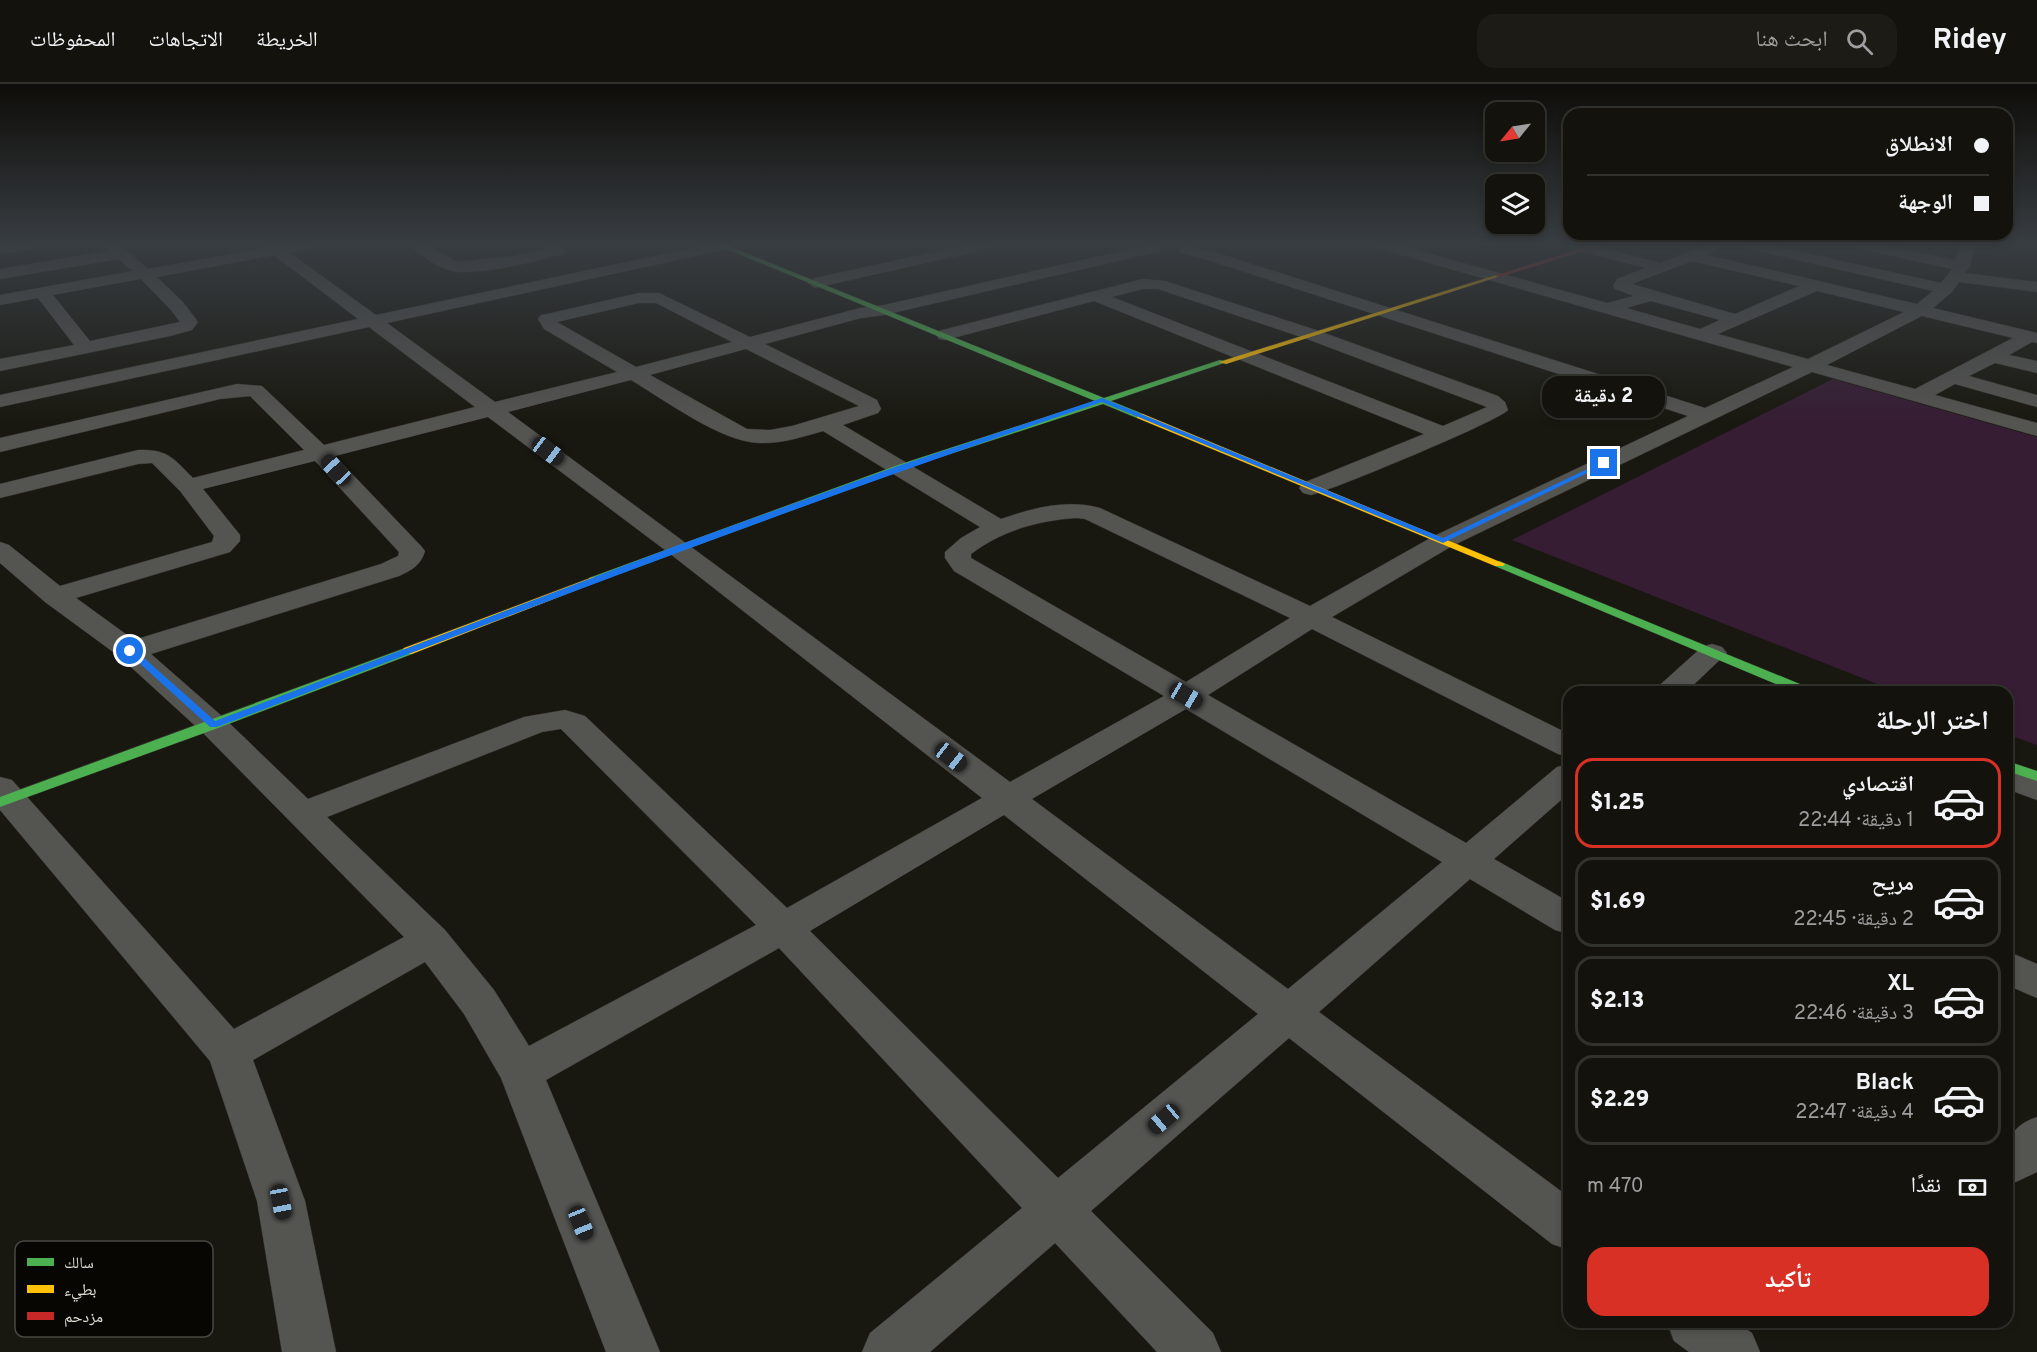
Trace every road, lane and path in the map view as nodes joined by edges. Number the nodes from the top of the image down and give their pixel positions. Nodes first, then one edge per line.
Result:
1 (52, 304) edge
2 (175, 304) edge
3 (352, 304) edge
4 (452, 304) edge
5 (599, 304) edge
6 (610, 304) edge
7 (672, 304) edge
8 (861, 304) edge
9 (892, 304) edge
10 (894, 304) edge
11 (1064, 304) edge
12 (1116, 304) edge
13 (1219, 304) edge
14 (1362, 304) edge
15 (1399, 304) edge
16 (1411, 304) edge
17 (1595, 304) edge
18 (1622, 304) edge
19 (1681, 304) edge
20 (1774, 304) edge
21 (1896, 304) edge
22 (1926, 304) edge
23 (602, 306) junction
24 (1405, 306) junction
25 (1609, 308) junction
26 (872, 309) junction
27 (1920, 310) junction
28 (1386, 312) junction
29 (1739, 320) junction
30 (372, 321) junction
31 (945, 335) junction
32 (1312, 335) junction
33 (1701, 335) junction
34 (2033, 337) edge
35 (749, 342) junction
36 (86, 348) junction
37 (1245, 355) junction
38 (1995, 357) junction
39 (0, 365) edge
40 (1810, 366) junction
41 (2037, 368) edge
42 (636, 373) junction
43 (1954, 378) junction
44 (1918, 396) junction
45 (1102, 400) junction
46 (0, 401) edge
47 (2037, 401) edge
48 (493, 410) junction
49 (1714, 410) junction
50 (826, 424) junction
51 (2037, 430) edge
52 (1444, 434) junction
53 (0, 445) edge
54 (320, 453) junction
55 (901, 467) junction
56 (188, 486) junction
57 (1311, 488) junction
58 (0, 491) edge
59 (1000, 529) junction
60 (1443, 541) junction
61 (678, 548) junction
62 (0, 550) edge
63 (56, 596) junction
64 (1311, 617) junction
65 (130, 651) junction
66 (1712, 653) junction
67 (1674, 686) edge
68 (1792, 686) edge
69 (1186, 696) junction
70 (213, 725) junction
71 (1563, 744) edge
72 (2013, 768) edge
73 (2037, 776) edge
74 (2013, 779) edge
75 (1563, 780) edge
76 (2037, 789) edge
77 (3, 796) edge
78 (1006, 799) junction
79 (303, 813) junction
80 (1469, 860) junction
81 (1563, 916) edge
82 (783, 928) junction
83 (431, 940) junction
84 (2013, 970) edge
85 (2037, 982) edge
86 (1288, 1013) junction
87 (229, 1053) junction
88 (521, 1072) junction
89 (2037, 1137) edge
90 (2013, 1162) edge
91 (1057, 1209) junction
92 (1563, 1222) edge
93 (1701, 1328) edge
94 (309, 1352) edge
95 (633, 1352) edge
96 (890, 1352) edge
97 (1194, 1352) edge
98 (1733, 1352) edge

1 - 36 street
2 - 36 street
3 - 30 street
4 - 30 street
5 - 23 street
6 - 23 street
7 - 35 street
8 - 26 street
9 - 26 street
10 - 26 street
11 - 31 street
12 - 37 street
13 - 32 street
14 - 28 street
15 - 24 street
16 - 24 street
17 - 25 street
18 - 25 street
19 - 29 street
20 - 29 street
21 - 27 street
22 - 27 street
23 - 42 street
24 - 28 street
24 - 49 street
25 - 33 street
26 - 31 street
26 - 35 street
27 - 34 street
27 - 40 street
28 - 32 street
28 - 49 street
29 - 33 street
30 - 46 street
30 - 48 street
31 - 45 street
32 - 37 street
32 - 52 street
33 - 40 street
34 - 38 street
35 - 42 street
35 - 50 street
36 - 39 street
37 - 45 street
37 - 52 street
38 - 41 street
38 - 43 street
40 - 44 street
40 - 49 street
42 - 48 street
42 - 50 street
43 - 44 street
43 - 47 street
44 - 51 street
45 - 55 street
45 - 57 street
48 - 54 street
48 - 61 street
49 - 60 street
50 - 55 street
52 - 57 street
53 - 54 street
54 - 56 street
54 - 65 street
55 - 59 street
55 - 61 street
56 - 58 street
56 - 63 street
57 - 60 street
59 - 64 street
59 - 69 street
60 - 64 street
60 - 66 street
61 - 70 street
61 - 78 street
62 - 63 street
63 - 65 street
64 - 69 street
64 - 71 street
65 - 70 street
66 - 67 street
66 - 68 street
69 - 78 street
69 - 80 street
70 - 77 street
70 - 79 street
72 - 73 street
74 - 76 street
75 - 80 street
77 - 87 street
78 - 82 street
78 - 86 street
79 - 82 street
79 - 83 street
80 - 81 street
80 - 86 street
82 - 88 street
82 - 91 street
83 - 87 street
83 - 88 street
84 - 85 street
86 - 91 street
86 - 92 street
87 - 94 street
88 - 95 street
89 - 90 street
91 - 96 street
91 - 97 street
93 - 98 street

